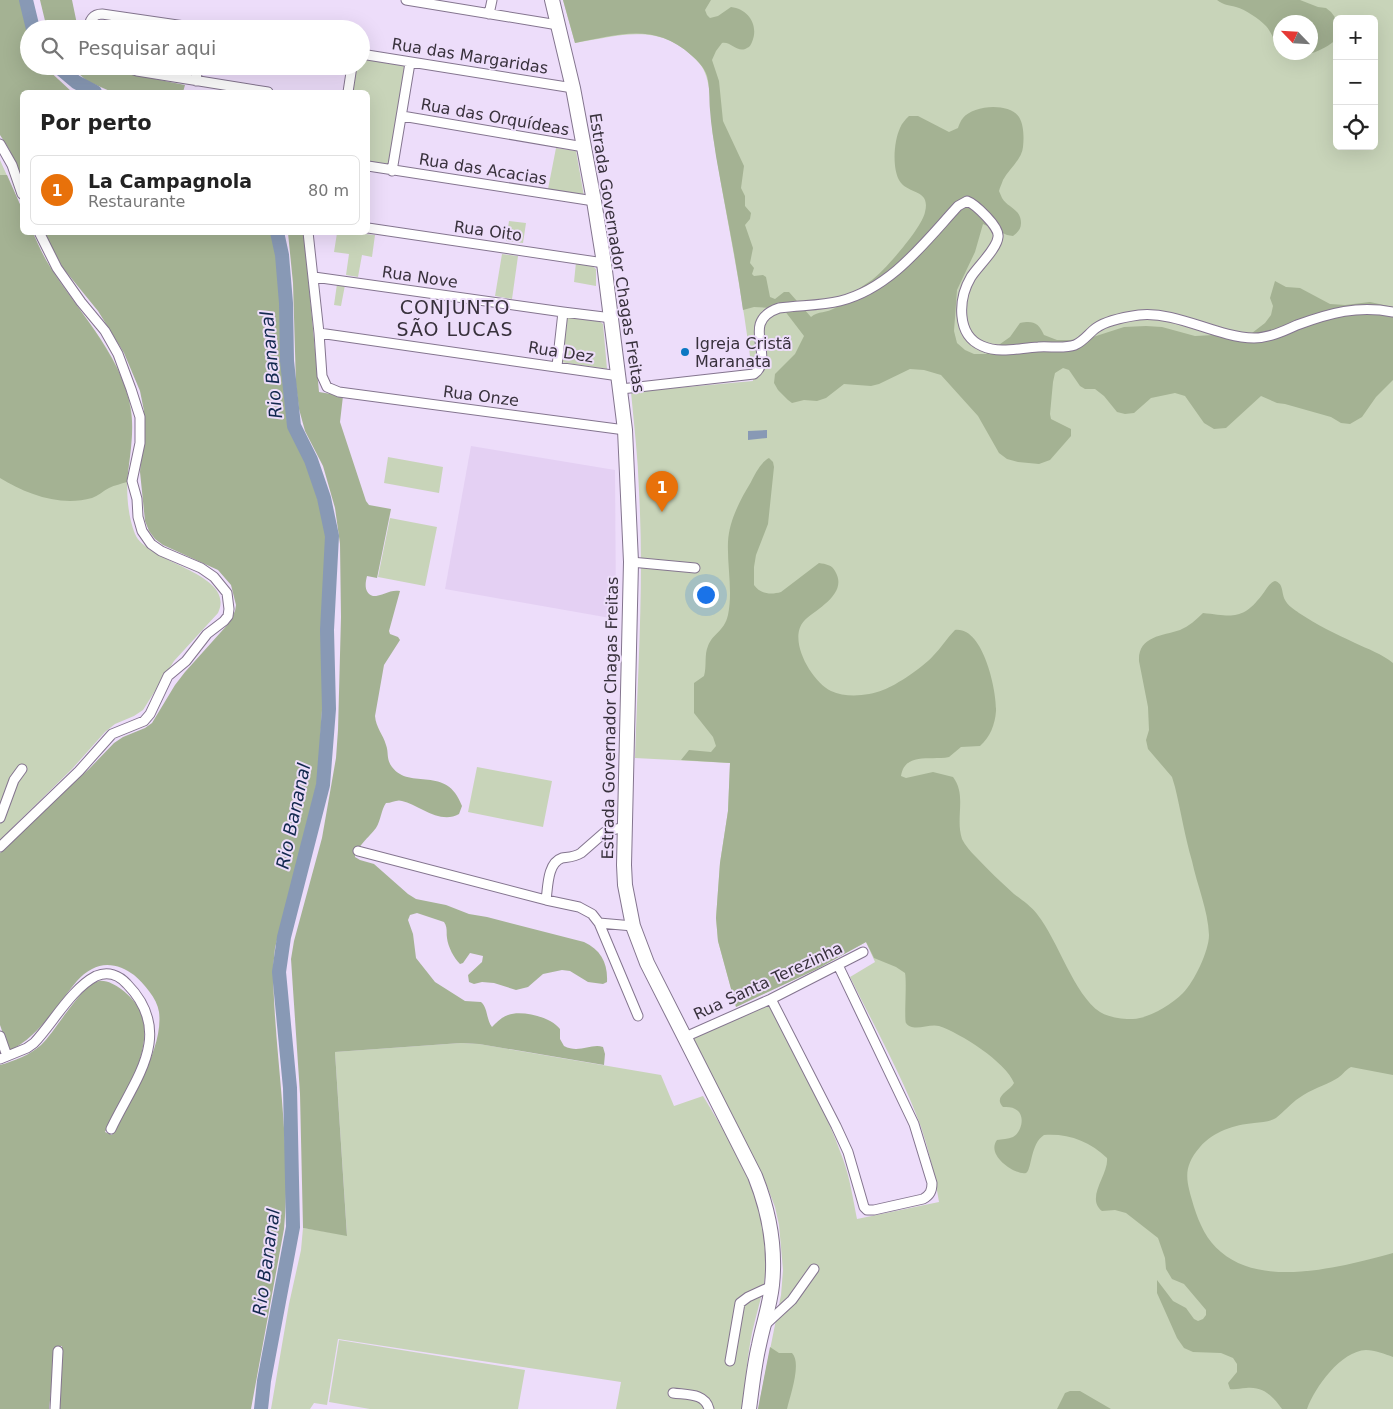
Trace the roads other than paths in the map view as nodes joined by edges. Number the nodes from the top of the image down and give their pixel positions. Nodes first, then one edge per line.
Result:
1 (406, 0) edge
2 (492, 0) edge
3 (552, 0) edge
4 (432, 2) edge
5 (490, 14) junction
6 (91, 20) edge
7 (145, 20) edge
8 (558, 26) junction
9 (370, 55) edge
10 (410, 62) junction
11 (161, 75) edge
12 (197, 75) edge
13 (351, 75) edge
14 (196, 81) junction
15 (574, 88) junction
16 (255, 90) edge
17 (348, 90) edge
18 (402, 116) junction
19 (0, 144) edge
20 (584, 147) junction
21 (370, 166) edge
22 (392, 171) junction
23 (20, 188) edge
24 (594, 202) junction
25 (370, 228) edge
26 (40, 235) edge
27 (308, 235) edge
28 (604, 263) junction
29 (314, 277) junction
30 (563, 312) junction
31 (1393, 312) edge
32 (612, 318) junction
33 (319, 333) junction
34 (557, 366) junction
35 (620, 382) junction
36 (625, 430) junction
37 (631, 562) junction
38 (695, 568) dead end
39 (22, 769) dead end
40 (0, 818) edge
41 (624, 828) junction
42 (0, 847) edge
43 (358, 851) dead end
44 (546, 900) junction
45 (599, 923) junction
46 (633, 926) junction
47 (863, 952) dead end
48 (838, 965) junction
49 (772, 999) junction
50 (638, 1016) dead end
51 (0, 1036) edge
52 (684, 1037) junction
53 (4, 1057) edge
54 (111, 1129) dead end
55 (814, 1269) dead end
56 (772, 1286) junction
57 (763, 1327) junction
58 (58, 1351) dead end
59 (730, 1361) dead end
60 (673, 1393) dead end
61 (55, 1409) edge
62 (709, 1409) edge
63 (749, 1409) edge

1 - 4 street
2 - 5 street
3 - 8 main road, Estrada Governador Chagas Freitas
4 - 5 street
5 - 8 street
6 - 7 street
8 - 15 main road, Estrada Governador Chagas Freitas
9 - 10 street, Rua das Margaridas
10 - 15 street, Rua das Margaridas
10 - 18 street
11 - 14 street
12 - 14 street
13 - 17 street
14 - 16 street
15 - 20 main road, Estrada Governador Chagas Freitas
18 - 20 street, Rua das Orquídeas
18 - 22 street
19 - 23 street
20 - 24 main road, Estrada Governador Chagas Freitas
21 - 22 street, Rua das Acacias
22 - 24 street, Rua das Acacias
24 - 28 main road, Estrada Governador Chagas Freitas
25 - 28 street, Rua Oito
26 - 42 street
27 - 29 street
28 - 32 main road, Estrada Governador Chagas Freitas
29 - 30 street, Rua Nove
29 - 33 street
30 - 32 street, Rua Nove
30 - 34 street
31 - 35 street, Rua Dez
32 - 35 main road, Estrada Governador Chagas Freitas
33 - 34 street, Rua Dez
33 - 36 street, Rua Onze
34 - 35 street, Rua Dez
35 - 36 main road, Estrada Governador Chagas Freitas
36 - 37 main road, Estrada Governador Chagas Freitas
37 - 38 street
37 - 41 main road, Estrada Governador Chagas Freitas
39 - 40 street
41 - 44 street
41 - 46 main road, Estrada Governador Chagas Freitas
43 - 44 street
44 - 45 street
45 - 46 street
45 - 50 street
46 - 52 main road, Estrada Governador Chagas Freitas
47 - 48 street, Rua Santa Terezinha
48 - 49 street, Rua Santa Terezinha
48 - 49 street
49 - 52 street, Rua Santa Terezinha
51 - 53 street
52 - 56 main road, Estrada Governador Chagas Freitas
53 - 54 street
55 - 57 street
56 - 57 main road, Estrada Governador Chagas Freitas
56 - 59 street
57 - 63 main road, Estrada Governador Chagas Freitas
58 - 61 street
60 - 62 street

